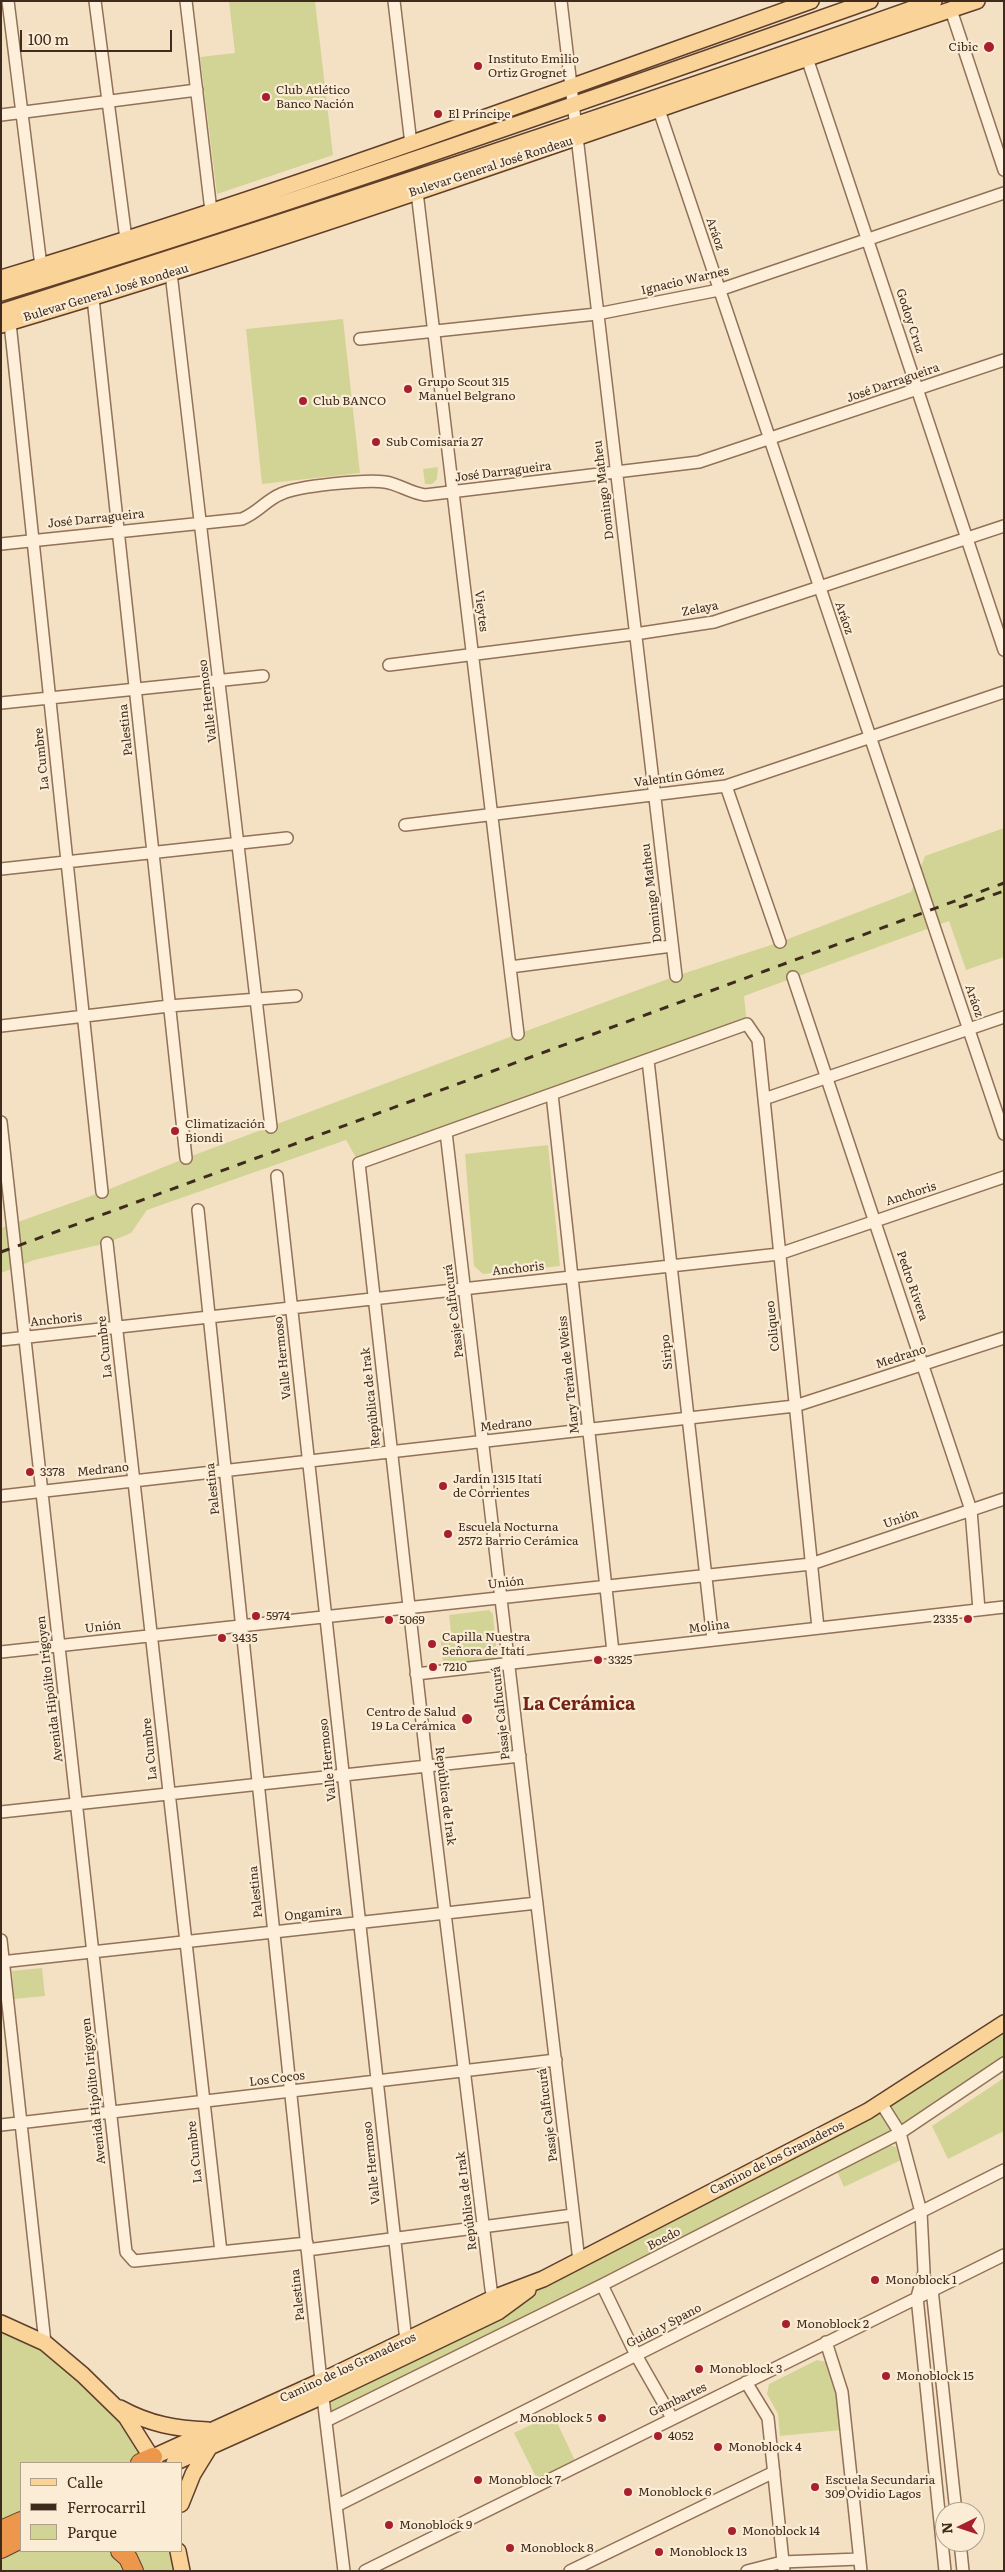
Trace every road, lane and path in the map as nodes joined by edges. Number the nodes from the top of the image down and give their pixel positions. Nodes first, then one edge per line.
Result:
1 (8, 1) edge
2 (95, 1) edge
3 (186, 1) edge
4 (394, 1) edge
5 (561, 1) edge
6 (811, 1) edge
7 (870, 1) edge
8 (934, 1) edge
9 (977, 1) edge
10 (787, 5) edge
11 (951, 10) junction
12 (897, 14) junction
13 (924, 19) junction
14 (743, 46) junction
15 (807, 58) junction
16 (639, 63) junction
17 (571, 87) junction
18 (197, 90) junction
19 (108, 101) junction
20 (572, 105) junction
21 (659, 110) junction
22 (22, 112) junction
23 (1, 115) edge
24 (575, 133) junction
25 (411, 144) junction
26 (1004, 170) edge
27 (411, 188) junction
28 (1004, 193) edge
29 (211, 211) junction
30 (868, 239) junction
31 (126, 240) junction
32 (161, 244) junction
33 (96, 249) junction
34 (41, 266) junction
35 (171, 273) junction
36 (1, 278) edge
37 (719, 290) junction
38 (1, 293) edge
39 (93, 298) junction
40 (598, 314) junction
41 (4, 320) edge
42 (434, 331) junction
43 (360, 339) dead end
44 (1004, 360) edge
45 (918, 389) junction
46 (770, 439) junction
47 (616, 471) junction
48 (453, 492) junction
49 (200, 524) junction
50 (1004, 526) edge
51 (118, 530) junction
52 (967, 538) junction
53 (33, 540) junction
54 (1, 544) edge
55 (820, 587) junction
56 (635, 634) junction
57 (1004, 650) edge
58 (473, 654) junction
59 (389, 665) dead end
60 (263, 676) dead end
61 (219, 679) junction
62 (135, 688) junction
63 (1004, 692) edge
64 (49, 697) junction
65 (1, 703) edge
66 (870, 737) junction
67 (726, 786) junction
68 (654, 795) junction
69 (492, 814) junction
70 (406, 825) dead end
71 (287, 838) dead end
72 (238, 844) junction
73 (152, 853) junction
74 (66, 862) junction
75 (1, 870) edge
76 (780, 942) dead end
77 (672, 946) junction
78 (510, 967) junction
79 (676, 976) dead end
80 (793, 977) dead end
81 (296, 996) dead end
82 (256, 1000) junction
83 (169, 1006) junction
84 (82, 1016) junction
85 (1004, 1017) edge
86 (1, 1026) edge
87 (968, 1029) junction
88 (518, 1034) dead end
89 (648, 1060) junction
90 (827, 1076) junction
91 (552, 1094) junction
92 (764, 1099) junction
93 (1, 1122) edge
94 (271, 1127) dead end
95 (446, 1132) junction
96 (1004, 1134) edge
97 (186, 1158) dead end
98 (277, 1176) dead end
99 (1004, 1177) edge
100 (102, 1192) dead end
101 (5, 1193) edge
102 (198, 1210) dead end
103 (875, 1220) junction
104 (107, 1243) dead end
105 (779, 1254) junction
106 (671, 1266) junction
107 (572, 1277) junction
108 (465, 1289) junction
109 (374, 1299) junction
110 (292, 1308) junction
111 (209, 1317) junction
112 (117, 1327) junction
113 (24, 1337) junction
114 (1004, 1338) edge
115 (1, 1340) edge
116 (924, 1364) junction
117 (795, 1406) junction
118 (688, 1418) junction
119 (588, 1429) junction
120 (483, 1441) junction
121 (391, 1452) junction
122 (308, 1461) junction
123 (225, 1470) junction
124 (134, 1481) junction
125 (41, 1491) junction
126 (1, 1496) edge
127 (1004, 1499) edge
128 (971, 1510) junction
129 (811, 1564) junction
130 (706, 1575) junction
131 (606, 1586) junction
132 (502, 1598) junction
133 (1004, 1607) edge
134 (408, 1608) junction
135 (979, 1610) junction
136 (326, 1617) junction
137 (241, 1626) junction
138 (818, 1628) junction
139 (151, 1636) junction
140 (713, 1640) junction
141 (58, 1646) junction
142 (1, 1652) edge
143 (613, 1652) junction
144 (510, 1664) junction
145 (416, 1674) junction
146 (520, 1756) junction
147 (427, 1766) junction
148 (343, 1775) junction
149 (259, 1784) junction
150 (169, 1794) junction
151 (77, 1804) junction
152 (1, 1812) edge
153 (537, 1903) junction
154 (446, 1913) junction
155 (359, 1922) junction
156 (274, 1932) junction
157 (1, 1940) edge
158 (186, 1942) junction
159 (92, 1952) junction
160 (2, 1962) edge
161 (1004, 2023) edge
162 (556, 2060) junction
163 (1004, 2063) edge
164 (465, 2071) junction
165 (377, 2081) junction
166 (290, 2091) junction
167 (204, 2101) junction
168 (881, 2103) junction
169 (110, 2112) junction
170 (21, 2123) junction
171 (1, 2125) edge
172 (900, 2133) junction
173 (1004, 2170) edge
174 (921, 2212) junction
175 (574, 2215) junction
176 (484, 2226) junction
177 (394, 2240) junction
178 (307, 2247) junction
179 (221, 2252) junction
180 (1004, 2255) edge
181 (579, 2261) junction
182 (924, 2272) junction
183 (602, 2285) junction
184 (932, 2289) junction
185 (917, 2297) junction
186 (495, 2305) junction
187 (1, 2323) edge
188 (406, 2341) junction
189 (826, 2342) junction
190 (45, 2343) junction
191 (636, 2355) junction
192 (746, 2382) junction
193 (322, 2389) junction
194 (116, 2406) junction
195 (672, 2418) junction
196 (326, 2420) junction
197 (212, 2430) junction
198 (209, 2448) junction
199 (149, 2461) edge
200 (176, 2462) edge
201 (774, 2472) junction
202 (182, 2502) edge
203 (955, 2502) edge
204 (336, 2506) junction
205 (20, 2523) edge
206 (11, 2541) edge
207 (121, 2552) edge
208 (178, 2552) edge
209 (961, 2552) edge
210 (860, 2565) edge
211 (783, 2566) edge
212 (134, 2571) edge
213 (182, 2571) edge
214 (344, 2571) edge
215 (365, 2571) edge
216 (570, 2571) edge
217 (747, 2571) edge
218 (945, 2571) edge
219 (963, 2571) edge

1 - 22 street
2 - 19 street
3 - 18 street
4 - 25 street
5 - 17 street, Domingo Matheu
6 - 10 main road
7 - 14 main road
8 - 12 main road, Bulevar General José Rondeau
9 - 11 main road, Bulevar General José Rondeau
10 - 16 main road
11 - 13 main road, Bulevar General José Rondeau
11 - 26 street
12 - 13 main road
12 - 24 main road, Bulevar General José Rondeau
13 - 15 main road, Bulevar General José Rondeau
14 - 16 main road
14 - 20 main road
15 - 21 main road, Bulevar General José Rondeau
15 - 30 street, Godoy Cruz
16 - 17 main road
17 - 20 street, Domingo Matheu
17 - 25 main road
18 - 19 street
18 - 29 street
19 - 22 street
19 - 31 street
20 - 24 street, Domingo Matheu
20 - 32 main road
21 - 24 main road, Bulevar General José Rondeau
21 - 37 street, Aráoz
22 - 23 street
22 - 34 street
24 - 27 main road, Bulevar General José Rondeau
24 - 27 main road, Bulevar General José Rondeau
24 - 40 street, Domingo Matheu
25 - 29 main road
27 - 35 main road, Bulevar General José Rondeau
27 - 41 main road, Bulevar General José Rondeau
27 - 42 street, Vieytes
28 - 30 street, Ignacio Warnes
29 - 31 main road
30 - 37 street, Ignacio Warnes
30 - 45 street, Godoy Cruz
31 - 33 main road
32 - 33 main road
32 - 38 main road
33 - 34 main road
34 - 36 main road
35 - 39 main road, Bulevar General José Rondeau
35 - 49 street, Valle Hermoso
37 - 40 street, Ignacio Warnes
37 - 46 street, Aráoz
39 - 41 main road, Bulevar General José Rondeau
39 - 51 street, Palestina
40 - 42 street, Ignacio Warnes
40 - 47 street, Domingo Matheu
41 - 53 street, La Cumbre
42 - 43 street, Ignacio Warnes
42 - 48 street, Vieytes
44 - 45 street, José Darragueira
45 - 46 street, José Darragueira
45 - 52 street, Godoy Cruz
46 - 47 street, José Darragueira
46 - 55 street, Aráoz
47 - 48 street, José Darragueira
47 - 56 street, Domingo Matheu
48 - 49 street, José Darragueira
48 - 58 street, Vieytes
49 - 51 street, José Darragueira
49 - 61 street, Valle Hermoso
50 - 52 street, Zelaya
51 - 53 street, José Darragueira
51 - 62 street, Palestina
52 - 55 street, Zelaya
52 - 57 street, Godoy Cruz
53 - 54 street, José Darragueira
53 - 64 street, La Cumbre
55 - 56 street, Zelaya
55 - 66 street, Aráoz
56 - 58 street, Zelaya
56 - 68 street, Domingo Matheu
58 - 59 street, Zelaya
58 - 69 street, Vieytes
60 - 61 street
61 - 62 street
61 - 72 street, Valle Hermoso
62 - 64 street
62 - 73 street, Palestina
63 - 66 street, Valentín Gómez
64 - 65 street
64 - 74 street, La Cumbre
66 - 67 street, Valentín Gómez
66 - 87 street, Aráoz
67 - 68 street, Valentín Gómez
67 - 76 street
68 - 69 street, Valentín Gómez
68 - 77 street, Domingo Matheu
69 - 70 street, Valentín Gómez
69 - 78 street, Vieytes
71 - 72 street
72 - 73 street
72 - 82 street, Valle Hermoso
73 - 74 street
73 - 83 street, Palestina
74 - 75 street
74 - 84 street, La Cumbre
77 - 78 street
77 - 79 street, Domingo Matheu
78 - 88 street, Vieytes
80 - 90 street, Pedro Rivera
81 - 82 street
82 - 83 street
82 - 94 street, Valle Hermoso
83 - 84 street
83 - 97 street, Palestina
84 - 86 street
84 - 100 street, La Cumbre
85 - 87 street
87 - 90 street
87 - 96 street, Aráoz
89 - 91 street
89 - 92 street, Coliqueo
89 - 106 street, Siripo
90 - 92 street
90 - 103 street, Pedro Rivera
91 - 95 street
91 - 107 street, Mary Terán de Weiss
92 - 105 street, Coliqueo
93 - 101 street, Avenida Hipólito Irigoyen
95 - 108 street, Pasaje Calfucurá
95 - 109 street, República de Irak
98 - 110 street, Valle Hermoso
99 - 103 street, Anchoris
101 - 113 street, Avenida Hipólito Irigoyen
102 - 111 street, Palestina
103 - 105 street, Anchoris
103 - 116 street, Pedro Rivera
104 - 112 street, La Cumbre
105 - 106 street, Anchoris
105 - 117 street, Coliqueo
106 - 107 street, Anchoris
106 - 118 street, Siripo
107 - 108 street, Anchoris
107 - 119 street, Mary Terán de Weiss
108 - 109 street, Anchoris
108 - 120 street, Pasaje Calfucurá
109 - 110 street, Anchoris
109 - 121 street, República de Irak
110 - 111 street, Anchoris
110 - 122 street, Valle Hermoso
111 - 112 street, Anchoris
111 - 123 street, Palestina
112 - 113 street, Anchoris
112 - 124 street, La Cumbre
113 - 115 street, Anchoris
113 - 125 street, Avenida Hipólito Irigoyen
114 - 116 street, Medrano
116 - 117 street, Medrano
116 - 128 street, Pedro Rivera
117 - 118 street, Medrano
117 - 129 street, Coliqueo
118 - 119 street, Medrano
118 - 130 street, Siripo
119 - 120 street, Medrano
119 - 131 street, Mary Terán de Weiss
120 - 121 street, Medrano
120 - 132 street, Pasaje Calfucurá
121 - 122 street, Medrano
121 - 134 street, República de Irak
122 - 123 street, Medrano
122 - 136 street, Valle Hermoso
123 - 124 street, Medrano
123 - 137 street, Palestina
124 - 125 street, Medrano
124 - 139 street, La Cumbre
125 - 126 street, Medrano
125 - 141 street, Avenida Hipólito Irigoyen
127 - 128 street, Unión
128 - 129 street, Unión
128 - 135 street, Pedro Rivera
129 - 130 street, Unión
129 - 138 street, Coliqueo
130 - 131 street, Unión
130 - 140 street, Siripo
131 - 132 street, Unión
131 - 143 street, Mary Terán de Weiss
132 - 134 street, Unión
132 - 144 street, Pasaje Calfucurá
133 - 135 street, Molina
134 - 136 street, Unión
134 - 145 street, República de Irak
135 - 138 street, Molina
136 - 137 street, Unión
136 - 148 street, Valle Hermoso
137 - 139 street, Unión
137 - 149 street, Palestina
138 - 140 street, Molina
139 - 141 street, Unión
139 - 150 street, La Cumbre
140 - 143 street, Molina
141 - 142 street, Unión
141 - 151 street, Avenida Hipólito Irigoyen
143 - 144 street, Molina
144 - 145 street, Molina
144 - 146 street, Pasaje Calfucurá
145 - 147 street, República de Irak
146 - 147 street
146 - 153 street, Pasaje Calfucurá
147 - 148 street
147 - 154 street, República de Irak
148 - 149 street
148 - 155 street, Valle Hermoso
149 - 150 street
149 - 156 street, Palestina
150 - 151 street
150 - 158 street, La Cumbre
151 - 152 street
151 - 159 street, Avenida Hipólito Irigoyen
153 - 154 street, Ongamira
153 - 162 street, Pasaje Calfucurá
154 - 155 street, Ongamira
154 - 164 street, República de Irak
155 - 156 street, Ongamira
155 - 165 street, Valle Hermoso
156 - 158 street, Ongamira
156 - 166 street, Palestina
157 - 160 street
158 - 159 street, Ongamira
158 - 167 street, La Cumbre
159 - 160 street, Ongamira
159 - 169 street, Avenida Hipólito Irigoyen
160 - 170 street
161 - 168 main road, Camino de los Granaderos
162 - 164 street, Los Cocos
162 - 175 street, Pasaje Calfucurá
163 - 172 street, Boedo
164 - 165 street, Los Cocos
164 - 176 street, República de Irak
165 - 166 street, Los Cocos
165 - 177 street, Valle Hermoso
166 - 167 street, Los Cocos
166 - 178 street, Palestina
167 - 169 street, Los Cocos
167 - 179 street, La Cumbre
168 - 172 street
168 - 181 main road, Camino de los Granaderos
169 - 170 street, Los Cocos
169 - 179 street, Avenida Hipólito Irigoyen
170 - 171 street, Los Cocos
170 - 190 street
172 - 174 street
172 - 183 street, Boedo
173 - 174 street, Guido y Spano
174 - 182 street
174 - 191 street, Guido y Spano
175 - 176 street
175 - 181 street, Pasaje Calfucurá
176 - 177 street
176 - 186 street, República de Irak
177 - 178 street
177 - 188 street, Valle Hermoso
178 - 179 street
178 - 193 street, Palestina
180 - 184 street, Gambartes
181 - 186 main road, Camino de los Granaderos
182 - 184 street
182 - 185 street
183 - 191 street
183 - 196 street, Boedo
184 - 185 street, Gambartes
184 - 203 street
185 - 189 street, Gambartes
185 - 218 street
186 - 188 main road, Camino de los Granaderos
186 - 193 main road, Camino de los Granaderos
187 - 190 main road
188 - 193 main road, Camino de los Granaderos
189 - 192 street, Gambartes
189 - 210 street
190 - 194 main road
191 - 195 street
191 - 204 street, Guido y Spano
192 - 195 street, Gambartes
192 - 201 street
193 - 196 street, Palestina
193 - 197 main road, Camino de los Granaderos
193 - 198 main road, Camino de los Granaderos
194 - 197 main road
194 - 199 main road
195 - 215 street, Gambartes
196 - 204 street, Palestina
197 - 199 main road, Camino de los Granaderos
198 - 200 main road, Camino de los Granaderos
198 - 202 main road
201 - 211 street
201 - 216 street
204 - 214 street, Palestina
205 - 206 highway
207 - 212 highway
208 - 213 main road
209 - 219 street
210 - 211 street
211 - 217 street

